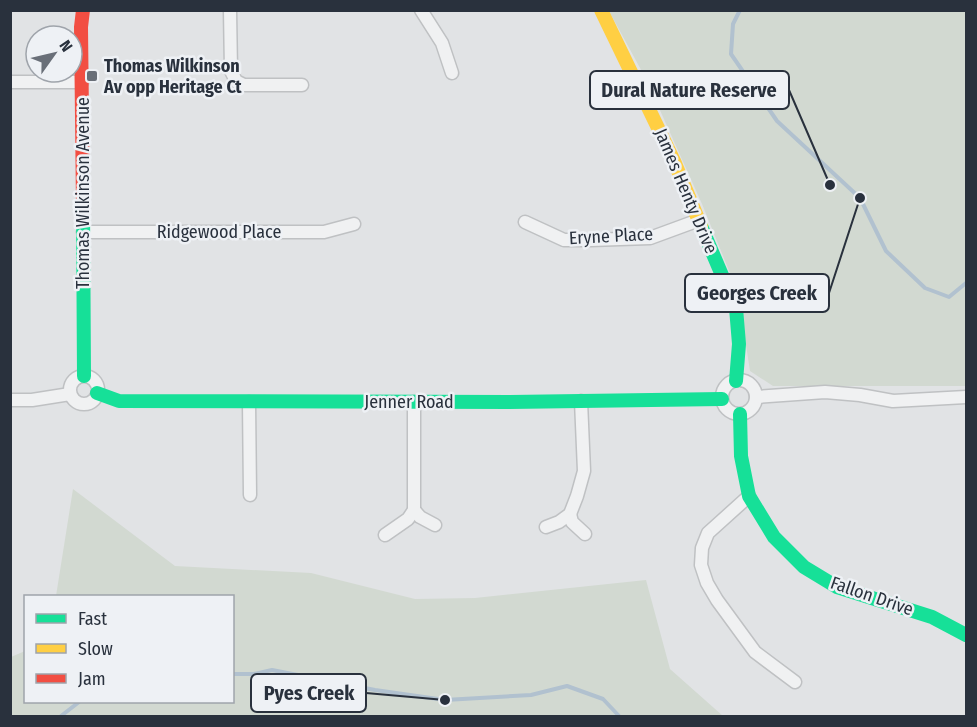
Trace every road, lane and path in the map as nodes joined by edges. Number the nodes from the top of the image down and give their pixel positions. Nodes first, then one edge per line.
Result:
1 (230, 10) edge
2 (421, 10) edge
3 (601, 10) edge
4 (452, 74) dead end
5 (82, 84) edge
6 (302, 85) dead end
7 (699, 220) junction
8 (525, 222) dead end
9 (354, 224) dead end
10 (83, 232) junction
11 (84, 376) junction
12 (736, 381) junction
13 (97, 393) junction
14 (70, 394) junction
15 (756, 397) junction
16 (966, 397) edge
17 (722, 399) junction
18 (10, 400) edge
19 (581, 401) junction
20 (249, 402) junction
21 (414, 402) junction
22 (740, 414) junction
23 (250, 495) dead end
24 (749, 496) junction
25 (414, 510) junction
26 (570, 514) junction
27 (435, 525) dead end
28 (546, 527) dead end
29 (585, 534) dead end
30 (385, 535) dead end
31 (966, 635) edge
32 (795, 682) dead end

1 - 6 street
2 - 4 street
3 - 7 street, James Henty Drive
5 - 10 street, Thomas Wilkinson Avenue
7 - 8 street, Eryne Place
7 - 12 street, James Henty Drive
9 - 10 street, Ridgewood Place
10 - 11 street, Thomas Wilkinson Avenue
11 - 13 street
11 - 14 street
12 - 15 street
12 - 17 street
13 - 14 street
13 - 20 street, Jenner Road
14 - 18 street
15 - 16 street
15 - 22 street
17 - 19 street, Jenner Road
17 - 22 street
19 - 21 street, Jenner Road
19 - 26 street
20 - 21 street, Jenner Road
20 - 23 street
21 - 25 street
22 - 24 street, Fallon Drive
24 - 31 street, Fallon Drive
24 - 32 street
25 - 27 street
25 - 30 street
26 - 28 street
26 - 29 street

